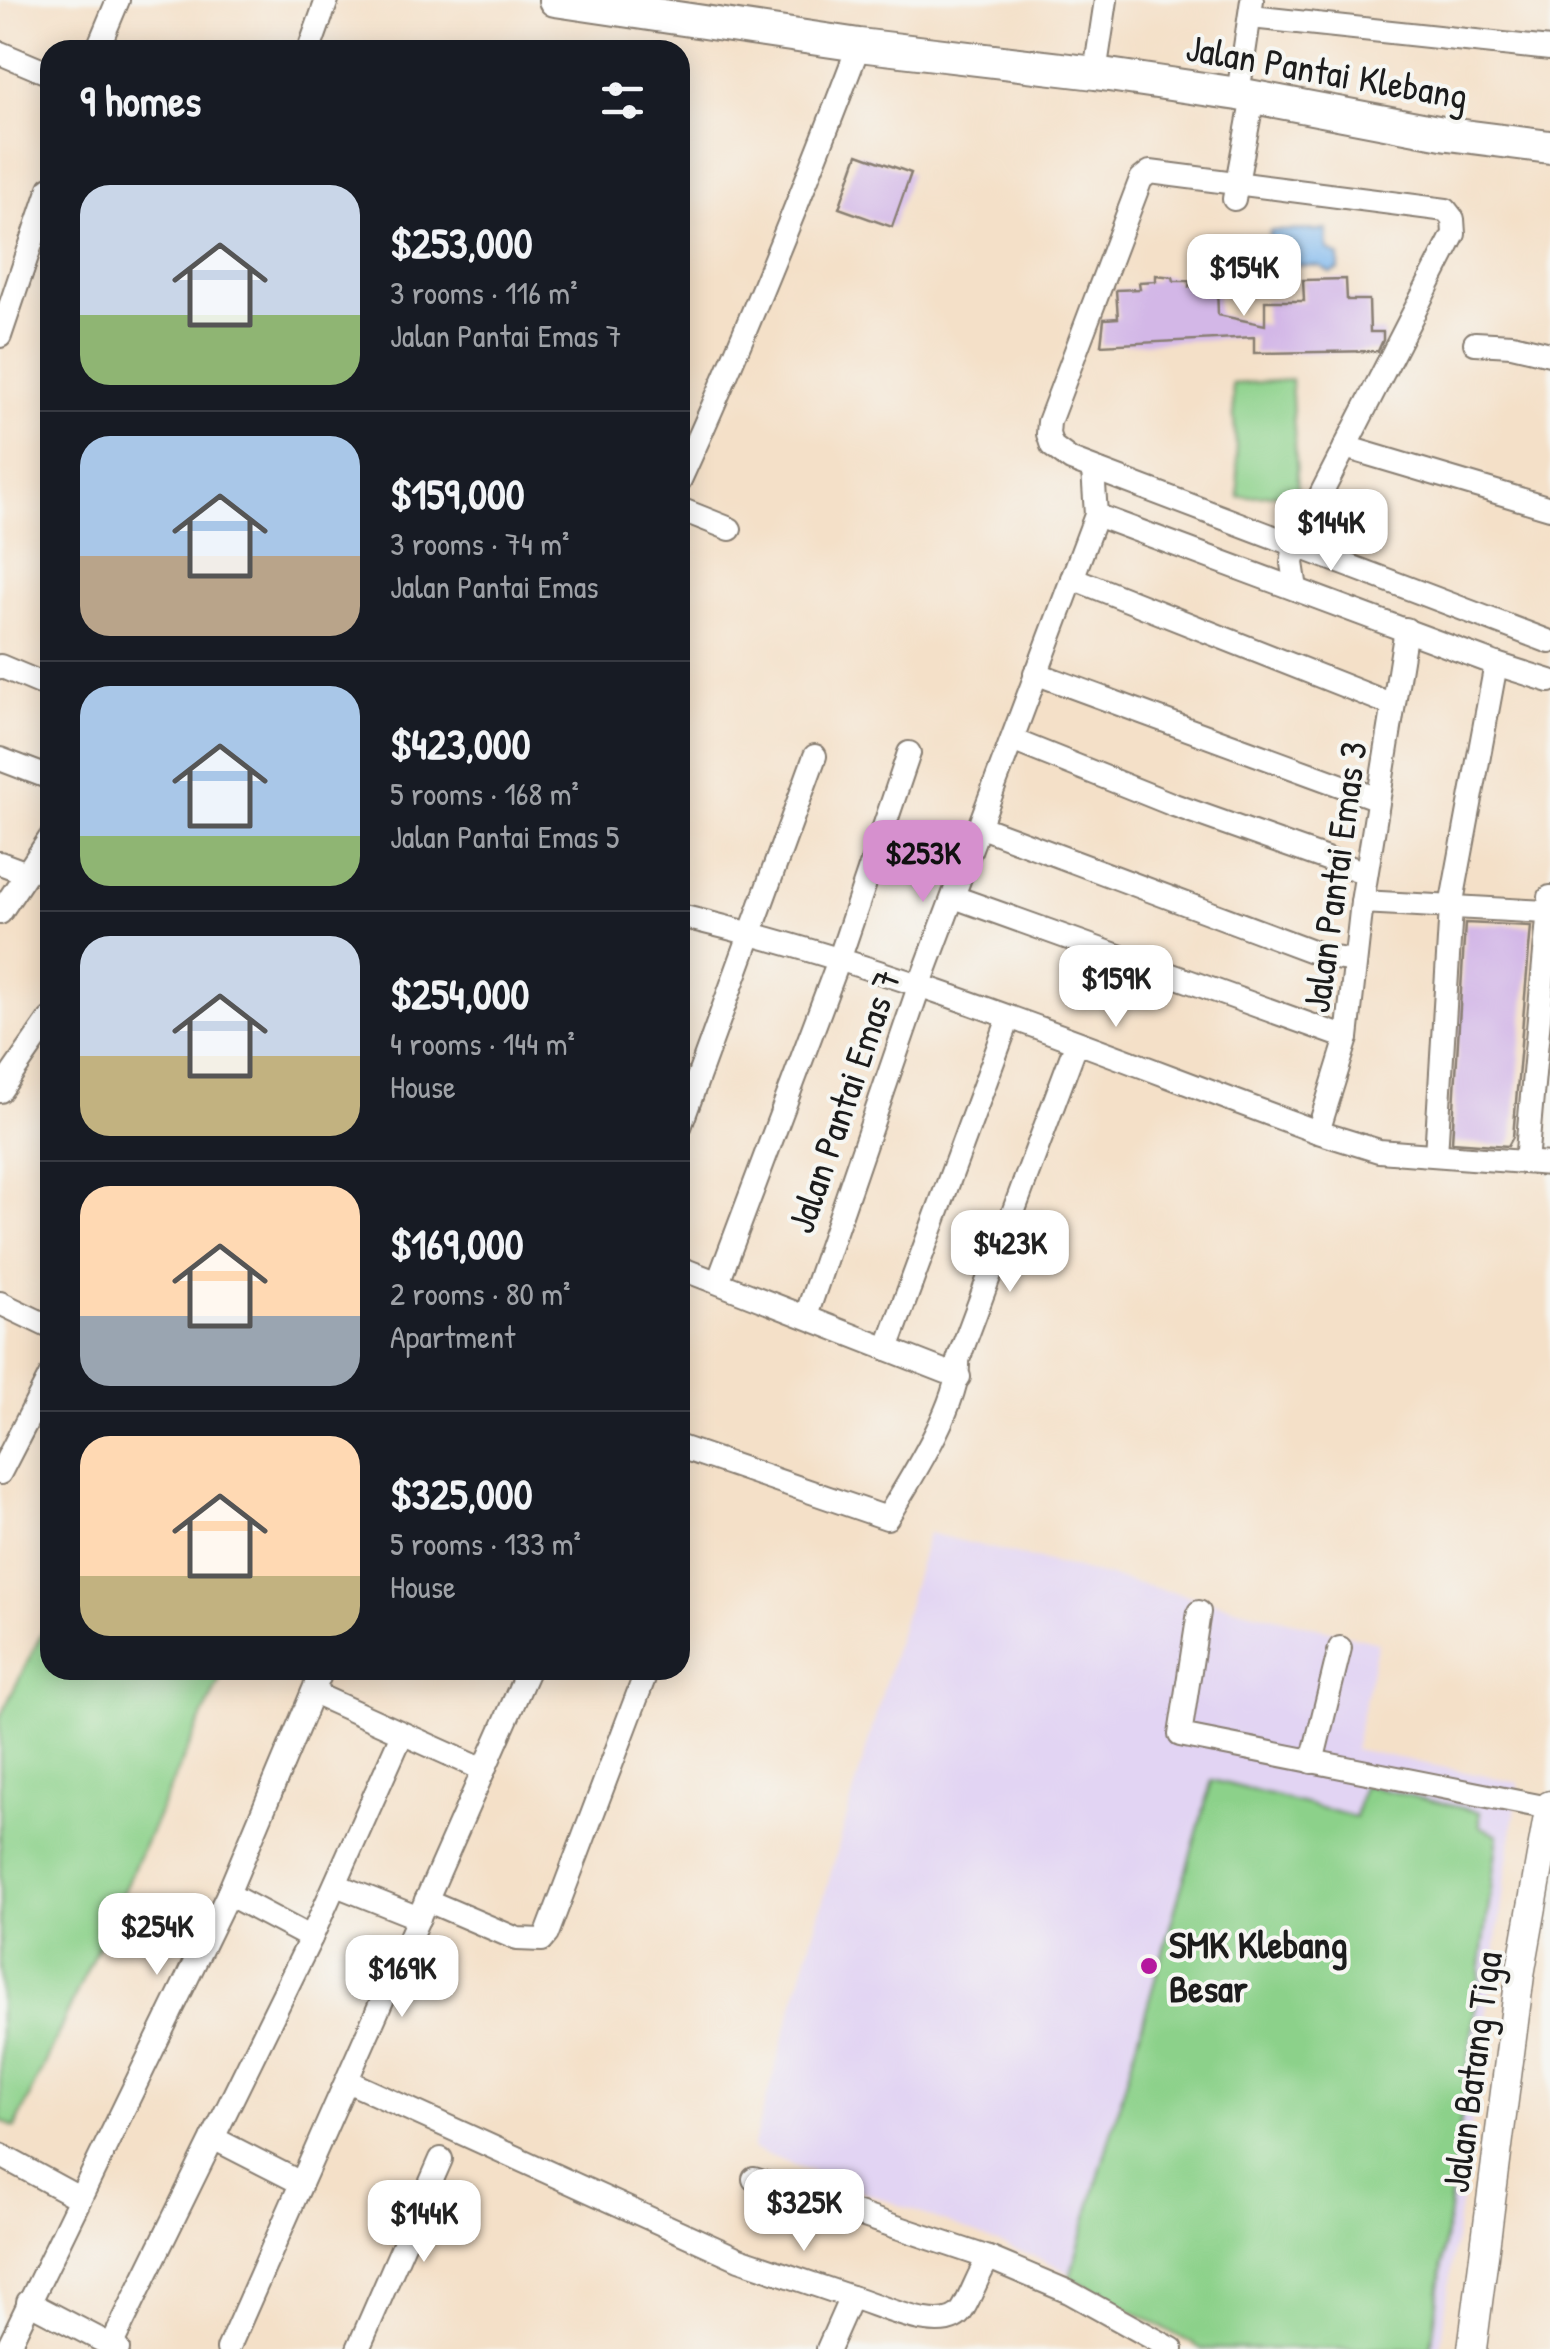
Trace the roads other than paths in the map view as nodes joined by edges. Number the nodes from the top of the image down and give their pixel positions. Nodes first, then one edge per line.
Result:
1 (118, 0) edge
2 (326, 0) edge
3 (1106, 0) edge
4 (564, 1) edge
5 (1252, 8) edge
6 (101, 40) edge
7 (312, 40) edge
8 (859, 45) junction
9 (1550, 49) edge
10 (0, 53) edge
11 (40, 70) edge
12 (1095, 73) junction
13 (1246, 96) junction
14 (1550, 148) edge
15 (1235, 190) junction
16 (40, 218) edge
17 (0, 336) edge
18 (1475, 342) dead end
19 (1550, 354) edge
20 (1346, 446) junction
21 (690, 458) edge
22 (1094, 469) junction
23 (1550, 508) edge
24 (690, 513) edge
25 (1096, 515) junction
26 (730, 529) dead end
27 (1295, 546) junction
28 (1072, 578) junction
29 (1296, 588) junction
30 (1406, 629) junction
31 (1550, 642) edge
32 (1496, 664) junction
33 (0, 666) edge
34 (1035, 672) junction
35 (1550, 680) edge
36 (40, 683) edge
37 (1393, 705) junction
38 (1012, 740) junction
39 (909, 752) dead end
40 (815, 756) dead end
41 (0, 759) edge
42 (40, 774) edge
43 (1378, 798) junction
44 (982, 827) junction
45 (40, 853) edge
46 (0, 863) edge
47 (27, 873) junction
48 (1366, 873) junction
49 (954, 896) junction
50 (1362, 902) junction
51 (1549, 905) edge
52 (1451, 907) junction
53 (0, 913) edge
54 (690, 918) edge
55 (753, 933) junction
56 (840, 960) junction
57 (1354, 961) junction
58 (920, 984) junction
59 (1008, 1018) junction
60 (40, 1033) edge
61 (1347, 1038) junction
62 (1076, 1044) junction
63 (0, 1091) edge
64 (690, 1100) edge
65 (1318, 1132) junction
66 (1436, 1155) junction
67 (1526, 1162) junction
68 (1550, 1164) edge
69 (690, 1272) edge
70 (718, 1282) junction
71 (0, 1303) edge
72 (806, 1316) junction
73 (40, 1322) edge
74 (887, 1349) junction
75 (959, 1377) junction
76 (40, 1395) edge
77 (690, 1449) edge
78 (0, 1473) edge
79 (1200, 1612) dead end
80 (1340, 1648) dead end
81 (318, 1680) edge
82 (524, 1680) edge
83 (643, 1680) edge
84 (313, 1694) junction
85 (402, 1734) junction
86 (1312, 1762) junction
87 (484, 1770) junction
88 (1550, 1807) edge
89 (336, 1885) junction
90 (228, 1894) junction
91 (422, 1909) junction
92 (311, 1938) junction
93 (347, 2081) junction
94 (212, 2138) junction
95 (0, 2155) edge
96 (441, 2159) dead end
97 (754, 2179) dead end
98 (302, 2183) junction
99 (79, 2198) junction
100 (989, 2258) junction
101 (851, 2297) junction
102 (28, 2302) junction
103 (115, 2347) edge
104 (234, 2347) edge
105 (7, 2349) edge
106 (358, 2349) edge
107 (828, 2349) edge
108 (1172, 2349) edge
109 (1472, 2349) edge

1 - 6 street
2 - 7 street
3 - 12 street
4 - 8 highway, Jalan Pantai Klebang
5 - 9 street
5 - 13 street
8 - 12 highway, Jalan Pantai Klebang
8 - 21 street
10 - 11 street
12 - 13 highway, Jalan Pantai Klebang
13 - 14 highway, Jalan Pantai Klebang
13 - 15 street
15 - 20 street
15 - 22 street
16 - 17 street
18 - 19 street
20 - 23 street
20 - 27 street
22 - 25 street
22 - 27 street
24 - 26 street
25 - 28 street, Jalan Pantai Emas 7
25 - 29 street
27 - 29 street
27 - 31 street
28 - 34 street, Jalan Pantai Emas 7
28 - 37 street
29 - 30 street
30 - 32 street
30 - 37 street, Jalan Pantai Emas 3
32 - 35 street
32 - 52 street
33 - 36 street
34 - 38 street, Jalan Pantai Emas 7
34 - 43 street
37 - 43 street, Jalan Pantai Emas 3
38 - 44 street, Jalan Pantai Emas 7
38 - 48 street
39 - 56 street
40 - 55 street
41 - 42 street
43 - 48 street, Jalan Pantai Emas 3
44 - 49 street, Jalan Pantai Emas 7
44 - 57 street
45 - 47 street
46 - 47 street
47 - 53 street
48 - 50 street, Jalan Pantai Emas 3
49 - 58 street, Jalan Pantai Emas 7
49 - 61 street
50 - 52 street
50 - 57 street, Jalan Pantai Emas 3
51 - 52 street
51 - 67 street
52 - 66 street
54 - 55 street
55 - 56 street
55 - 64 street
56 - 58 street
56 - 70 street
57 - 61 street, Jalan Pantai Emas 3
58 - 59 street
58 - 72 street, Jalan Pantai Emas 7
59 - 62 street
59 - 74 street
60 - 63 street
61 - 65 street, Jalan Pantai Emas 3
62 - 65 street
62 - 75 street
65 - 66 street
66 - 67 street
67 - 68 street
69 - 70 street
70 - 72 street
71 - 73 street
72 - 74 street
74 - 75 street
75 - 77 street
76 - 78 street
79 - 86 street
80 - 86 street
81 - 84 street
82 - 87 street
83 - 91 street
84 - 85 street
84 - 90 street
85 - 87 street
85 - 89 street
86 - 88 street
87 - 91 street
88 - 109 main road, Jalan Batang Tiga
89 - 91 street
89 - 92 street
90 - 92 street
90 - 99 street
91 - 93 street
92 - 94 street
93 - 98 street
93 - 101 street
94 - 98 street
94 - 103 street
95 - 99 street
96 - 106 street
97 - 100 street
98 - 104 street
99 - 102 street
100 - 101 street
100 - 108 street
101 - 107 street
102 - 103 street
102 - 105 street

